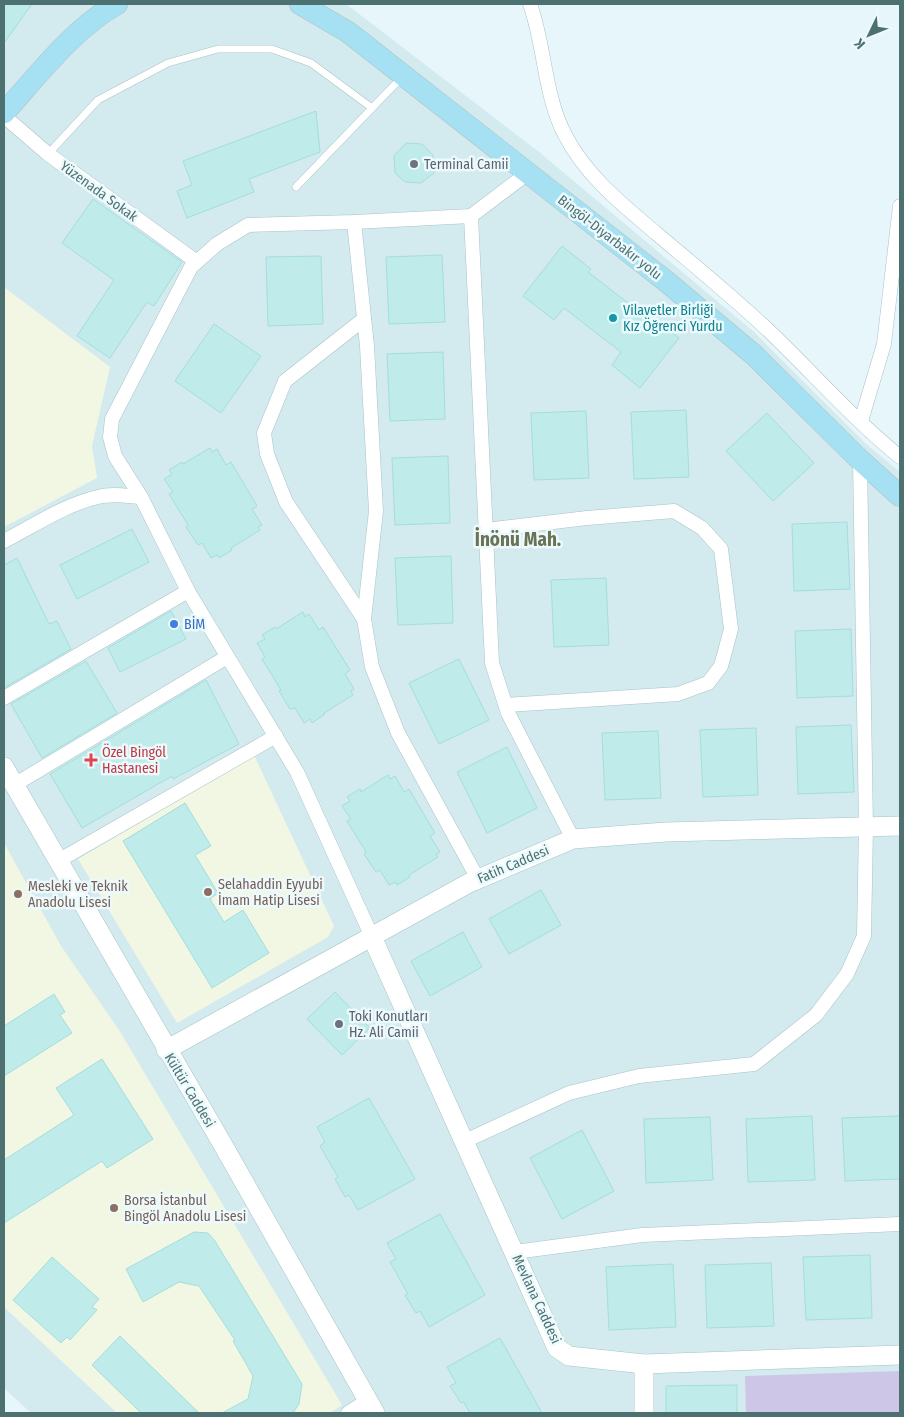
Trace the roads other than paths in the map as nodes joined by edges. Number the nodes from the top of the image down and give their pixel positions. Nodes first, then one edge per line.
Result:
1 (117, 4) edge
2 (300, 4) edge
3 (530, 4) edge
4 (404, 75) junction
5 (372, 108) junction
6 (4, 114) edge
7 (48, 154) junction
8 (528, 173) junction
9 (296, 187) dead end
10 (900, 206) edge
11 (470, 216) junction
12 (354, 222) junction
13 (197, 262) junction
14 (894, 308) edge
15 (364, 319) junction
16 (861, 422) junction
17 (900, 457) edge
18 (860, 460) junction
19 (900, 496) edge
20 (141, 497) junction
21 (486, 530) junction
22 (4, 542) edge
23 (188, 591) junction
24 (364, 619) junction
25 (227, 656) junction
26 (4, 698) edge
27 (506, 705) junction
28 (276, 736) junction
29 (4, 767) edge
30 (14, 785) junction
31 (900, 826) edge
32 (866, 827) junction
33 (573, 839) junction
34 (58, 861) junction
35 (478, 879) junction
36 (372, 937) junction
37 (166, 1050) junction
38 (464, 1141) junction
39 (900, 1224) edge
40 (515, 1252) junction
41 (900, 1355) edge
42 (644, 1364) junction
43 (371, 1407) edge
44 (348, 1413) edge
45 (644, 1413) edge

1 - 6 main road
2 - 4 main road, Bingöl-Diyarbakır yolu
3 - 16 street
4 - 5 lane
4 - 8 main road, Bingöl-Diyarbakır yolu
5 - 7 lane
5 - 9 lane
6 - 7 street, Yüzenada Sokak
7 - 13 street, Yüzenada Sokak
8 - 11 street
8 - 18 main road, Bingöl-Diyarbakır yolu
10 - 14 street
11 - 12 street
11 - 21 street
12 - 13 street
12 - 15 street
13 - 20 street
14 - 16 street
15 - 24 street
15 - 24 street
16 - 17 street
18 - 19 main road, Bingöl-Diyarbakır yolu
18 - 32 street
20 - 22 street
20 - 23 street
21 - 27 street
21 - 27 street
23 - 25 street
23 - 26 street
24 - 35 street
25 - 28 street
25 - 30 street
27 - 33 street
28 - 34 street
28 - 36 street
29 - 30 street, Kültür Caddesi
30 - 34 street, Kültür Caddesi
31 - 32 street, Fatih Caddesi
32 - 33 street, Fatih Caddesi
32 - 38 street
33 - 35 street, Fatih Caddesi
34 - 37 street, Kültür Caddesi
35 - 36 street, Fatih Caddesi
36 - 37 street, Fatih Caddesi
36 - 38 street, Mevlana Caddesi
37 - 43 street, Kültür Caddesi
38 - 40 street, Mevlana Caddesi
39 - 40 street
40 - 42 street, Mevlana Caddesi
41 - 42 street, Mevlana Caddesi
42 - 45 street
43 - 44 street

